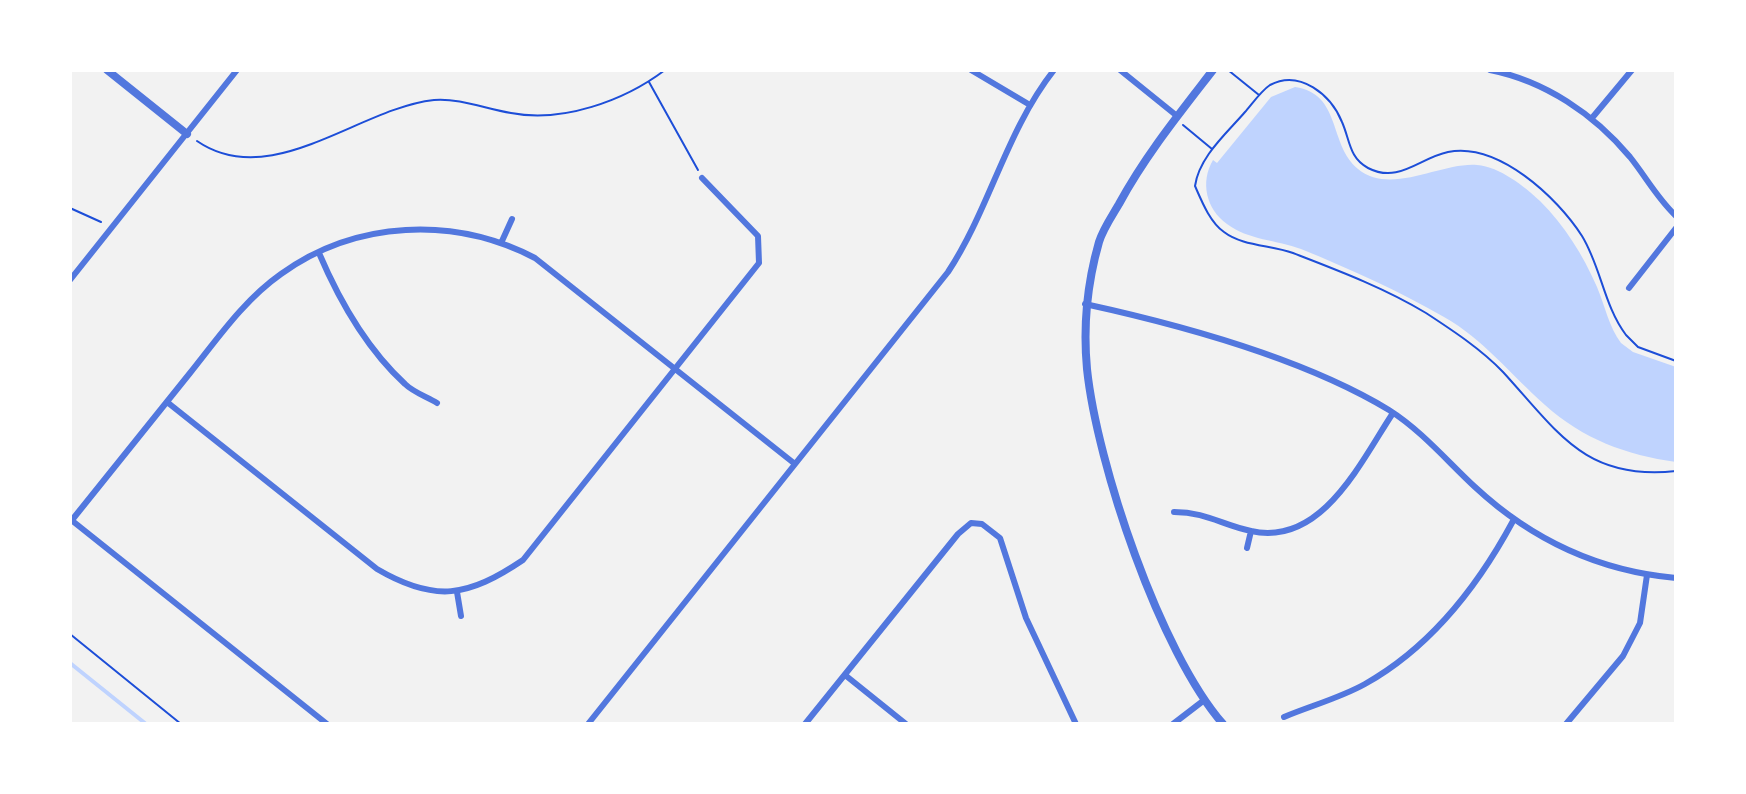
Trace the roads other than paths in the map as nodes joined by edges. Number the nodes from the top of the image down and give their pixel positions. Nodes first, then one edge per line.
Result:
1 (107, 70) edge
2 (237, 70) edge
3 (971, 70) edge
4 (1054, 70) edge
5 (1120, 70) edge
6 (1213, 70) edge
7 (1490, 70) edge
8 (1632, 70) edge
9 (1030, 105) junction
10 (1176, 117) junction
11 (1592, 118) junction
12 (187, 134) junction
13 (702, 178) road end
14 (1676, 216) edge
15 (512, 219) dead end
16 (1676, 228) edge
17 (502, 241) junction
18 (319, 253) junction
19 (70, 280) edge
20 (1629, 288) dead end
21 (1085, 304) junction
22 (676, 368) junction
23 (167, 402) junction
24 (437, 403) dead end
25 (1393, 413) junction
26 (795, 464) junction
27 (1174, 512) dead end
28 (71, 520) edge
29 (1513, 521) junction
30 (1251, 531) junction
31 (1247, 548) dead end
32 (1647, 575) junction
33 (1676, 578) edge
34 (457, 592) junction
35 (461, 616) dead end
36 (845, 675) junction
37 (1203, 701) junction
38 (1284, 717) dead end
39 (327, 724) edge
40 (588, 724) edge
41 (805, 724) edge
42 (906, 724) edge
43 (1076, 724) edge
44 (1173, 724) edge
45 (1223, 724) edge
46 (1566, 724) edge

1 - 12 street
2 - 12 street
3 - 9 street
4 - 9 street
5 - 10 street
6 - 10 street
7 - 11 street
8 - 11 street
9 - 26 street
10 - 21 street
11 - 14 street
12 - 19 street
13 - 22 street
15 - 17 street
16 - 20 street
17 - 18 street
17 - 22 street
18 - 23 street
18 - 24 street
21 - 25 street
21 - 37 street
22 - 26 street
22 - 34 street
23 - 28 street
23 - 34 street
25 - 29 street
25 - 30 street
26 - 40 street
27 - 30 street
28 - 39 street
29 - 32 street
29 - 38 street
30 - 31 street
32 - 33 street
32 - 46 street
34 - 35 street
36 - 41 street
36 - 42 street
36 - 43 street
37 - 44 street
37 - 45 street

